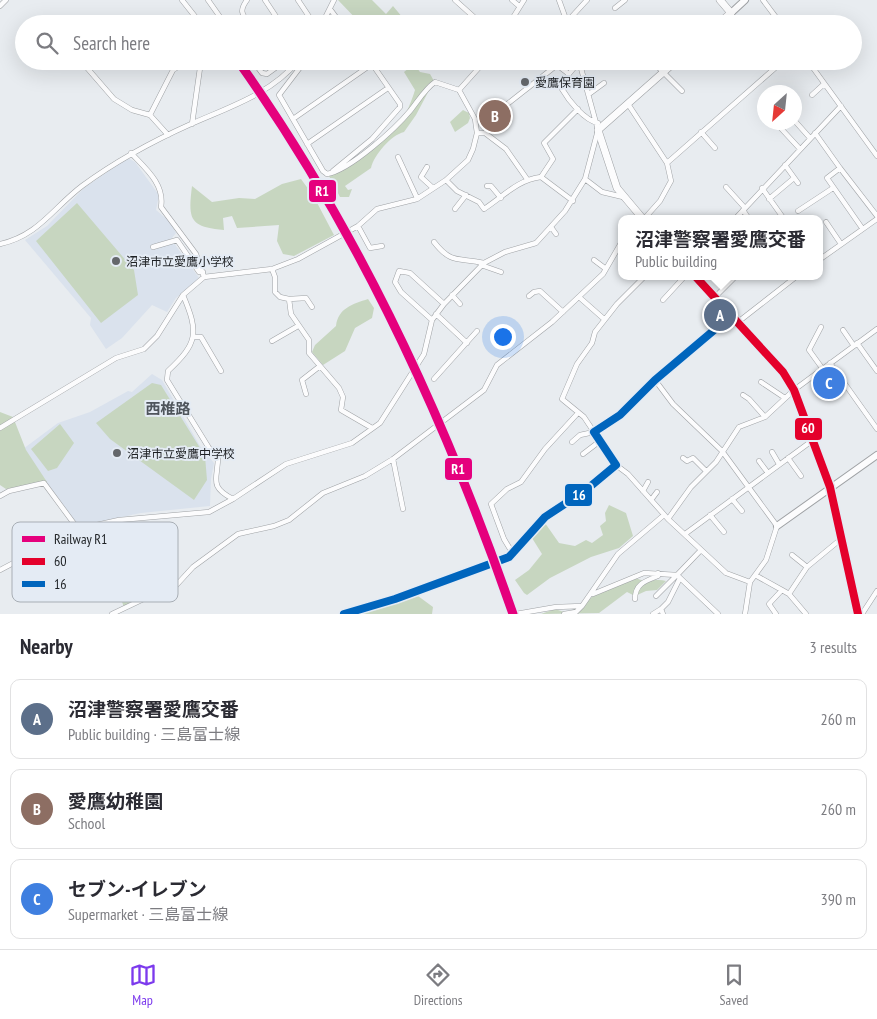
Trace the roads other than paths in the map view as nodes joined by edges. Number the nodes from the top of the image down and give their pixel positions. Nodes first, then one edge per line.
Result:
1 (182, 0) edge
2 (208, 0) edge
3 (247, 0) edge
4 (264, 0) edge
5 (298, 0) edge
6 (334, 0) edge
7 (455, 0) edge
8 (512, 0) edge
9 (524, 0) edge
10 (559, 0) edge
11 (587, 0) edge
12 (625, 0) edge
13 (720, 0) edge
14 (745, 0) edge
15 (763, 0) edge
16 (519, 6) junction
17 (615, 8) dead end
18 (330, 9) junction
19 (731, 13) junction
20 (194, 15) edge
21 (217, 15) edge
22 (242, 15) edge
23 (275, 15) edge
24 (308, 15) edge
25 (327, 15) edge
26 (335, 15) edge
27 (472, 15) edge
28 (514, 15) edge
29 (564, 15) edge
30 (573, 15) edge
31 (729, 15) edge
32 (774, 15) edge
33 (89, 70) edge
34 (173, 70) edge
35 (200, 70) edge
36 (259, 70) edge
37 (272, 70) edge
38 (289, 70) edge
39 (298, 70) edge
40 (361, 70) edge
41 (376, 70) edge
42 (477, 70) edge
43 (547, 70) edge
44 (564, 70) edge
45 (572, 70) edge
46 (582, 70) edge
47 (773, 70) edge
48 (814, 70) edge
49 (664, 72) joint
50 (569, 74) junction
51 (604, 83) dead end
52 (824, 84) junction
53 (388, 88) junction
54 (459, 90) junction
55 (682, 91) dead end
56 (589, 94) junction
57 (812, 95) dead end
58 (628, 104) junction
59 (841, 106) junction
60 (400, 107) junction
61 (578, 108) junction
62 (409, 113) junction
63 (150, 115) junction
64 (293, 119) junction
65 (192, 124) junction
66 (598, 126) junction
67 (802, 129) edge
68 (783, 130) edge
69 (701, 132) junction
70 (477, 133) junction
71 (485, 133) junction
72 (815, 133) junction
73 (168, 135) junction
74 (810, 138) junction
75 (307, 144) junction
76 (714, 148) dead end
77 (800, 149) junction
78 (130, 153) junction
79 (398, 156) dead end
80 (877, 156) edge
81 (666, 163) junction
82 (785, 165) junction
83 (427, 167) dead end
84 (840, 168) junction
85 (327, 174) junction
86 (541, 177) junction
87 (794, 178) junction
88 (527, 179) junction
89 (585, 179) junction
90 (446, 180) junction
91 (798, 183) dead end
92 (486, 186) dead end
93 (726, 187) dead end
94 (433, 188) junction
95 (762, 188) junction
96 (833, 188) junction
97 (466, 195) junction
98 (623, 197) junction
99 (417, 198) junction
100 (501, 198) junction
101 (769, 199) junction
102 (573, 201) junction
103 (455, 209) dead end
104 (744, 209) junction
105 (798, 211) dead end
106 (639, 215) edge
107 (647, 215) edge
108 (739, 215) edge
109 (747, 215) edge
110 (781, 215) edge
111 (877, 217) edge
112 (826, 222) dead end
113 (358, 226) junction
114 (551, 227) junction
115 (862, 228) junction
116 (556, 234) dead end
117 (434, 242) dead end
118 (0, 244) edge
119 (841, 244) junction
120 (382, 246) dead end
121 (153, 247) dead end
122 (618, 248) edge
123 (823, 257) edge
124 (594, 260) dead end
125 (482, 264) junction
126 (272, 269) junction
127 (606, 269) junction
128 (501, 272) dead end
129 (204, 274) junction
130 (641, 280) edge
131 (681, 280) edge
132 (699, 280) edge
133 (732, 280) edge
134 (793, 280) edge
135 (183, 295) junction
136 (452, 295) junction
137 (529, 296) dead end
138 (579, 297) junction
139 (715, 297) junction
140 (289, 299) junction
141 (663, 300) dead end
142 (444, 304) junction
143 (460, 304) dead end
144 (312, 307) dead end
145 (563, 312) junction
146 (436, 314) junction
147 (732, 315) junction
148 (604, 319) junction
149 (432, 320) junction
150 (738, 322) junction
151 (298, 326) junction
152 (820, 327) dead end
153 (877, 329) edge
154 (843, 330) dead end
155 (477, 331) dead end
156 (194, 338) junction
157 (272, 341) dead end
158 (467, 343) junction
159 (856, 345) junction
160 (830, 363) junction
161 (320, 366) junction
162 (822, 368) junction
163 (221, 371) dead end
164 (877, 371) edge
165 (434, 379) dead end
166 (655, 380) junction
167 (761, 382) dead end
168 (794, 390) junction
169 (306, 394) dead end
170 (743, 395) dead end
171 (785, 398) junction
172 (578, 413) junction
173 (765, 417) junction
174 (0, 428) edge
175 (372, 428) junction
176 (877, 429) edge
177 (594, 432) junction
178 (813, 440) junction
179 (600, 441) junction
180 (572, 442) dead end
181 (722, 451) junction
182 (772, 452) dead end
183 (582, 454) dead end
184 (877, 455) edge
185 (683, 458) dead end
186 (788, 458) junction
187 (393, 459) junction
188 (759, 461) dead end
189 (780, 464) junction
190 (616, 465) junction
191 (706, 471) junction
192 (768, 473) junction
193 (801, 476) dead end
194 (648, 482) dead end
195 (748, 487) junction
196 (830, 487) junction
197 (644, 491) junction
198 (657, 492) dead end
199 (0, 496) edge
200 (732, 499) junction
201 (233, 500) junction
202 (651, 500) junction
203 (404, 510) dead end
204 (742, 511) dead end
205 (710, 515) junction
206 (666, 517) junction
207 (73, 522) edge
208 (110, 522) edge
209 (776, 526) junction
210 (724, 532) dead end
211 (685, 534) junction
212 (841, 539) junction
213 (701, 550) junction
214 (792, 555) dead end
215 (511, 556) junction
216 (12, 564) edge
217 (807, 567) junction
218 (0, 570) edge
219 (658, 573) junction
220 (755, 575) junction
221 (678, 577) junction
222 (750, 582) junction
223 (178, 584) edge
224 (782, 590) junction
225 (877, 591) edge
226 (789, 594) junction
227 (592, 595) junction
228 (656, 596) dead end
229 (635, 600) dead end
230 (137, 602) edge
231 (582, 606) junction
232 (662, 612) edge
233 (112, 614) edge
234 (344, 614) edge
235 (516, 614) edge
236 (564, 614) edge
237 (653, 614) edge
238 (718, 614) edge
239 (745, 614) edge
240 (776, 614) edge
241 (806, 614) edge
242 (860, 614) edge

1 - 20 street
2 - 21 street
3 - 22 street
4 - 23 street
5 - 24 street
6 - 18 street
7 - 27 street
8 - 16 street
9 - 16 street
10 - 29 street
11 - 30 street
12 - 17 street
13 - 19 main road
14 - 19 street
15 - 32 street
16 - 28 street
18 - 25 street
18 - 26 street
19 - 31 main road
33 - 63 street
34 - 63 street
35 - 65 street
36 - 37 street
38 - 65 street
39 - 64 street
40 - 64 street
41 - 53 street
42 - 54 street
43 - 71 street
44 - 50 street
45 - 50 street
46 - 56 street
47 - 69 street
48 - 52 street
49 - 55 street
49 - 58 main road
50 - 61 street
51 - 56 street
52 - 57 street
52 - 59 street
53 - 60 street
53 - 75 street
54 - 62 street
54 - 70 street
56 - 66 street
58 - 66 main road
58 - 81 street
59 - 72 street
59 - 80 street
60 - 62 street
60 - 85 street
61 - 66 street
61 - 86 street
62 - 85 street
63 - 73 street
64 - 75 street
65 - 73 street
66 - 89 street
66 - 98 main road
67 - 74 street
68 - 77 street
69 - 76 street
69 - 81 street
70 - 71 street
70 - 90 street
71 - 88 street
72 - 74 street
72 - 84 street
73 - 78 street
74 - 77 street
75 - 85 street
77 - 82 street
78 - 118 street
78 - 129 street
79 - 99 street
81 - 107 street
82 - 87 street
82 - 95 street
83 - 94 street
84 - 96 street
84 - 111 street
86 - 88 street
86 - 102 street
87 - 91 street
87 - 101 street
88 - 100 street
89 - 98 street
89 - 102 street
90 - 94 street
90 - 97 street
92 - 100 street
93 - 104 street
94 - 99 street
95 - 101 street
95 - 104 street
96 - 105 street
96 - 115 street
97 - 100 street
97 - 103 street
98 - 106 main road
99 - 113 street
101 - 110 street
102 - 114 street
104 - 108 street
104 - 109 street
111 - 115 street
112 - 119 street
113 - 120 street
113 - 126 street
114 - 116 street
114 - 125 street
115 - 119 street
117 - 125 street
119 - 123 street
121 - 129 street
122 - 127 street
124 - 127 street
125 - 128 street
125 - 136 street
126 - 129 street
126 - 140 street
127 - 138 street
129 - 135 street
130 - 148 street
131 - 141 street
132 - 139 main road
133 - 139 street
134 - 150 street
135 - 156 street
135 - 174 street
136 - 142 street
136 - 143 street
137 - 145 street
138 - 145 street
138 - 148 street
139 - 147 main road
140 - 144 street
140 - 151 street
142 - 146 street
142 - 149 street
145 - 187 street
146 - 149 street
146 - 158 street
147 - 150 main road
147 - 166 street
148 - 172 street
149 - 175 street
150 - 168 main road
151 - 157 street
151 - 161 street
152 - 162 street
153 - 159 street
154 - 159 street
155 - 158 street
156 - 163 street
156 - 201 street
158 - 165 street
159 - 160 street
159 - 164 street
160 - 162 street
160 - 176 street
161 - 169 street
161 - 175 street
162 - 168 street
166 - 177 street
166 - 181 street
167 - 171 street
168 - 171 street
168 - 178 main road
170 - 173 street
171 - 173 street
172 - 177 street
172 - 215 street
173 - 181 street
175 - 201 street
177 - 179 street
177 - 180 street
178 - 186 street
178 - 196 main road
179 - 183 street
179 - 190 street
181 - 191 street
181 - 195 street
182 - 189 street
184 - 196 street
185 - 191 street
186 - 189 street
186 - 193 street
187 - 203 street
187 - 223 street
188 - 192 street
189 - 192 street
190 - 197 street
190 - 215 street
191 - 206 street
192 - 195 street
194 - 197 street
195 - 200 street
195 - 209 street
196 - 209 street
196 - 212 main road
197 - 202 street
198 - 202 street
199 - 207 street
200 - 204 street
200 - 205 street
201 - 208 street
202 - 206 street
205 - 210 street
205 - 211 street
206 - 211 street
206 - 227 street
209 - 220 street
211 - 213 street
212 - 217 street
212 - 242 main road
213 - 221 street
213 - 222 street
214 - 217 street
215 - 234 street
216 - 218 street
217 - 226 street
219 - 221 street
219 - 227 street
219 - 229 street
220 - 222 street
220 - 224 street
221 - 228 street
221 - 232 street
221 - 238 street
222 - 239 street
224 - 226 street
224 - 240 street
225 - 242 street
226 - 241 street
227 - 231 street
230 - 233 street
231 - 235 street
231 - 236 street
232 - 237 street

